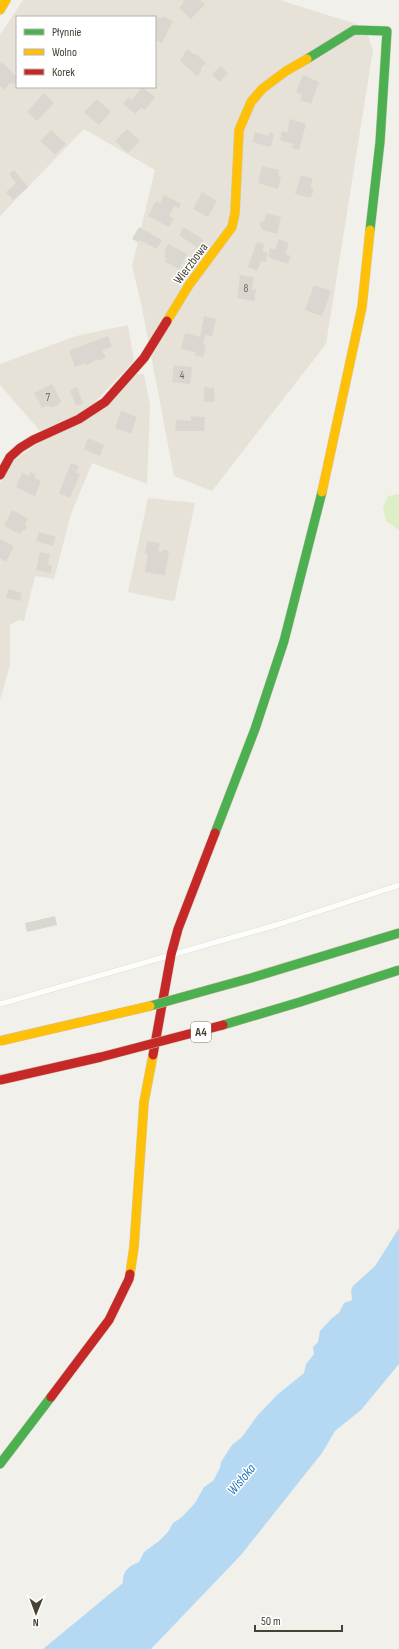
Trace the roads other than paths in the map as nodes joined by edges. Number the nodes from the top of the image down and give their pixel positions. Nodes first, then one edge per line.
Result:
1 (6, 0) edge
2 (0, 10) edge
3 (0, 475) edge
4 (399, 885) edge
5 (399, 933) edge
6 (171, 955) junction
7 (399, 970) edge
8 (0, 1004) edge
9 (0, 1041) edge
10 (0, 1080) edge
11 (0, 1464) edge

1 - 2 main road
3 - 6 main road, Wierzbowa
4 - 6 lane
5 - 9 main road, bridge
6 - 8 lane
6 - 11 main road
7 - 10 main road, A4, bridge

